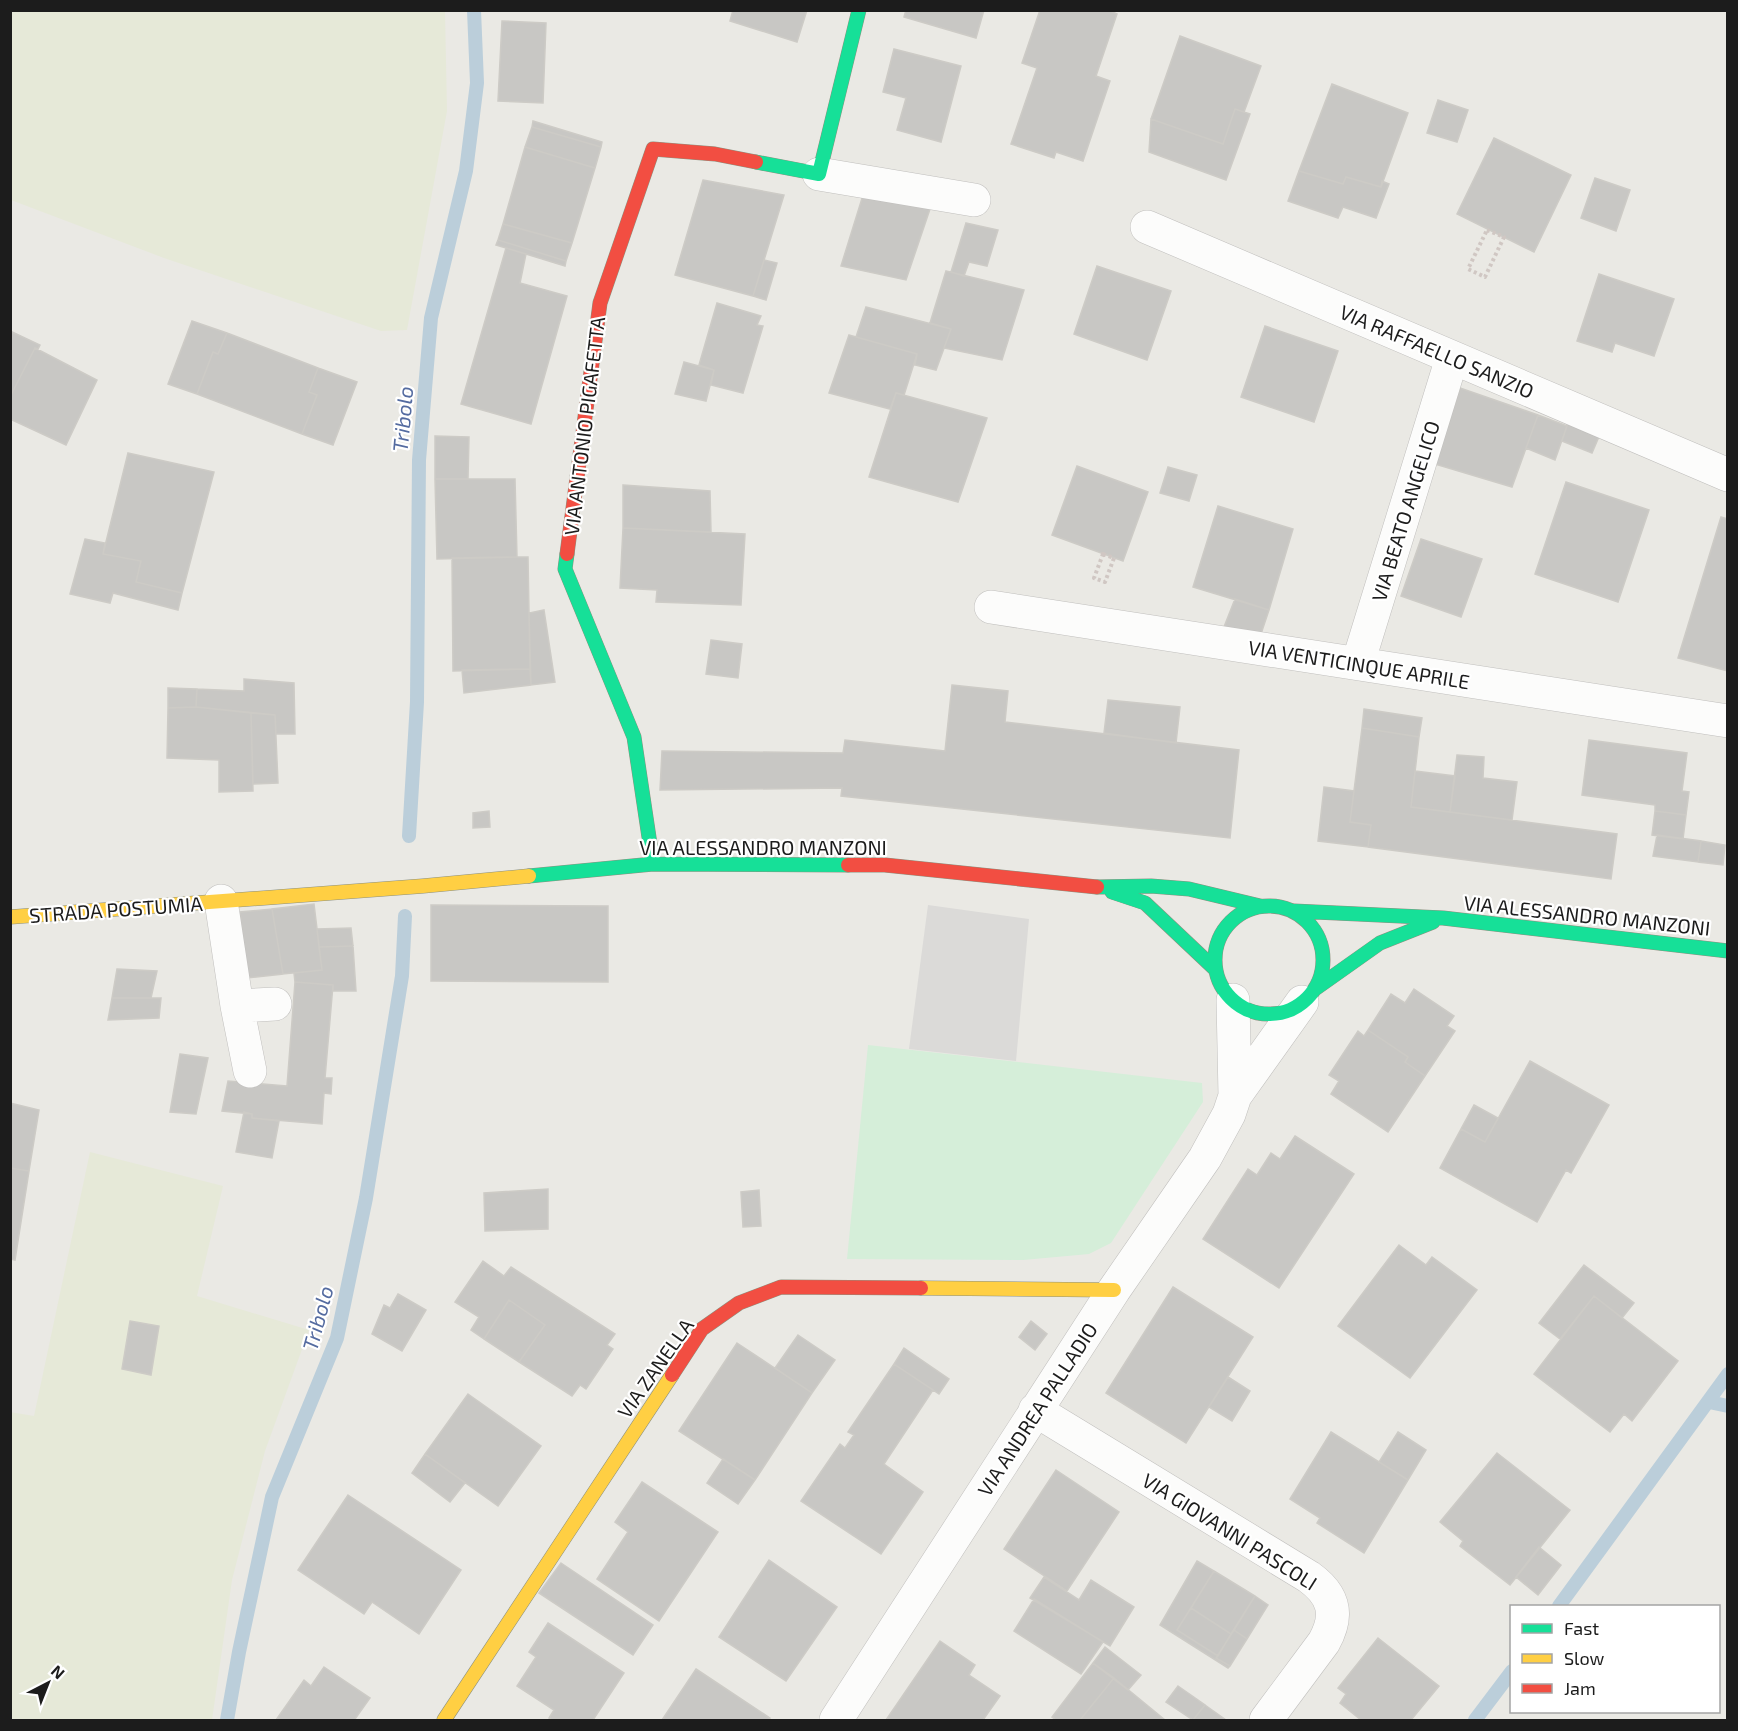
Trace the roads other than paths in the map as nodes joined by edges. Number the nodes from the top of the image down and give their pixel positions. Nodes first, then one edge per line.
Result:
1 (859, 10) edge
2 (819, 174) junction
3 (974, 200) dead end
4 (1147, 227) dead end
5 (1452, 358) junction
6 (1728, 475) edge
7 (991, 607) dead end
8 (1358, 663) junction
9 (1728, 721) edge
10 (653, 864) junction
11 (423, 886) joint
12 (1102, 888) junction
13 (221, 900) junction
14 (1260, 906) junction
15 (1294, 911) junction
16 (10, 917) edge
17 (1443, 918) junction
18 (1728, 951) edge
19 (1216, 970) junction
20 (1309, 995) junction
21 (1233, 1000) junction
22 (275, 1004) dead end
23 (237, 1006) junction
24 (250, 1071) dead end
25 (1235, 1096) junction
26 (1114, 1290) junction
27 (1035, 1410) junction
28 (444, 1720) edge
29 (836, 1720) edge
30 (1266, 1720) edge

1 - 2 street
2 - 3 street, VIA ANTONIO PIGAFETTA
2 - 10 street, VIA ANTONIO PIGAFETTA
4 - 5 street, VIA RAFFAELLO SANZIO
5 - 6 street, VIA RAFFAELLO SANZIO
5 - 8 street, VIA BEATO ANGELICO
7 - 8 street, VIA VENTICINQUE APRILE
8 - 9 street, VIA VENTICINQUE APRILE
10 - 11 street, VIA ALESSANDRO MANZONI
10 - 12 street, VIA ALESSANDRO MANZONI
11 - 13 street, STRADA POSTUMIA
12 - 14 street, VIA ALESSANDRO MANZONI
12 - 19 street, VIA ALESSANDRO MANZONI
13 - 16 street, STRADA POSTUMIA
13 - 23 street, STRADA POSTUMIA
14 - 15 street
14 - 19 street
15 - 17 street, VIA ALESSANDRO MANZONI
15 - 20 street
17 - 18 street, VIA ALESSANDRO MANZONI
17 - 20 street, VIA ALESSANDRO MANZONI
19 - 21 street
20 - 21 street
20 - 25 street, VIA ANDREA PALLADIO
21 - 25 street, VIA ANDREA PALLADIO
22 - 23 street
23 - 24 street, STRADA POSTUMIA
25 - 26 street, VIA ANDREA PALLADIO
26 - 27 street, VIA ANDREA PALLADIO
26 - 28 street, VIA ZANELLA
27 - 29 street, VIA ANDREA PALLADIO
27 - 30 street, VIA GIOVANNI PASCOLI

